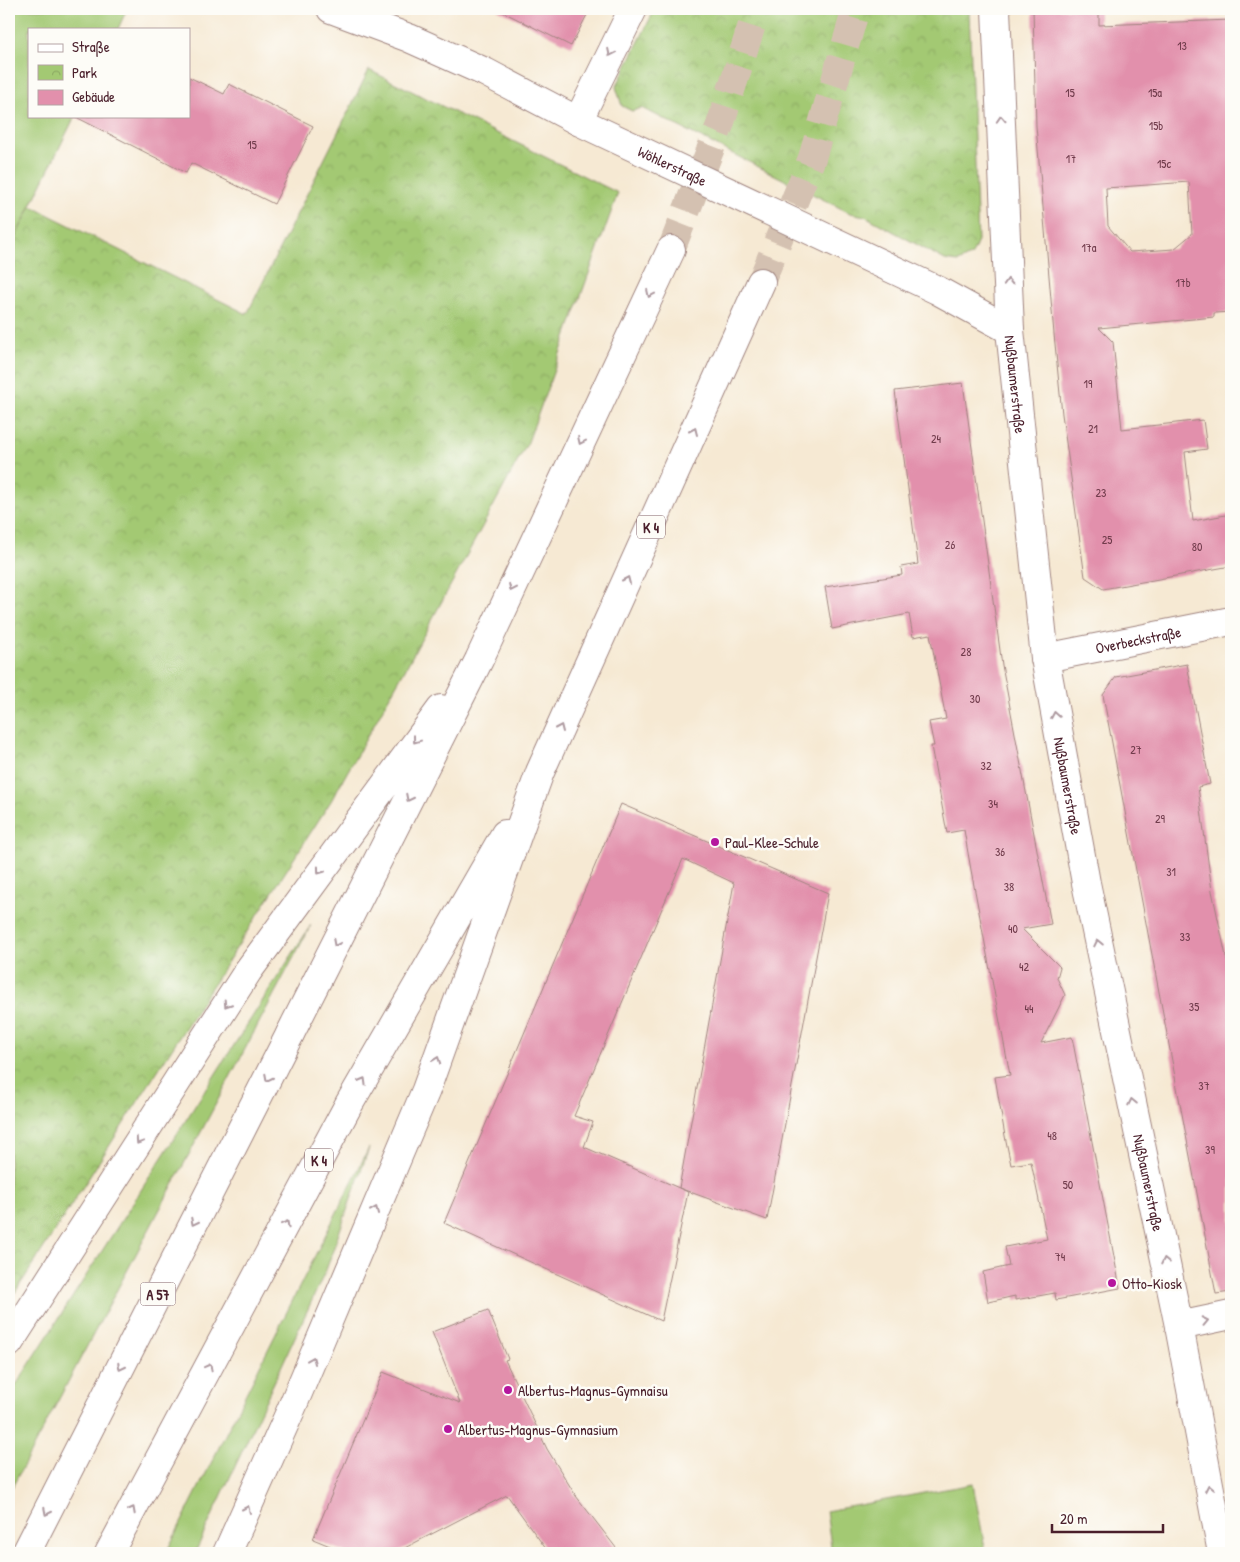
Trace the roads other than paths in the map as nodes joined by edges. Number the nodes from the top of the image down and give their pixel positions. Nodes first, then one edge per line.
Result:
1 (331, 9) edge
2 (633, 9) edge
3 (996, 9) edge
4 (578, 121) junction
5 (671, 250) tunnel mouth
6 (761, 282) tunnel mouth
7 (1010, 330) junction
8 (1231, 620) edge
9 (1045, 658) junction
10 (478, 660) junction
11 (540, 772) junction
12 (1231, 1315) edge
13 (1179, 1326) junction
14 (9, 1343) edge
15 (26, 1553) edge
16 (109, 1553) edge
17 (227, 1553) edge
18 (1222, 1553) edge

1 - 4 main road, Wöhlerstraße
2 -> 4 main road
7 -> 3 main road, Nußbaumerstraße
4 - 7 main road, Wöhlerstraße
5 -> 10 main road
11 -> 6 main road, K 4
7 - 9 main road, Nußbaumerstraße
8 - 9 main road, Overbeckstraße
13 -> 9 main road, Nußbaumerstraße
10 -> 14 main road
10 -> 15 main road, A 57
16 -> 11 main road, K 4
17 -> 11 main road
13 -> 12 main road
18 -> 13 main road, Nußbaumerstraße

